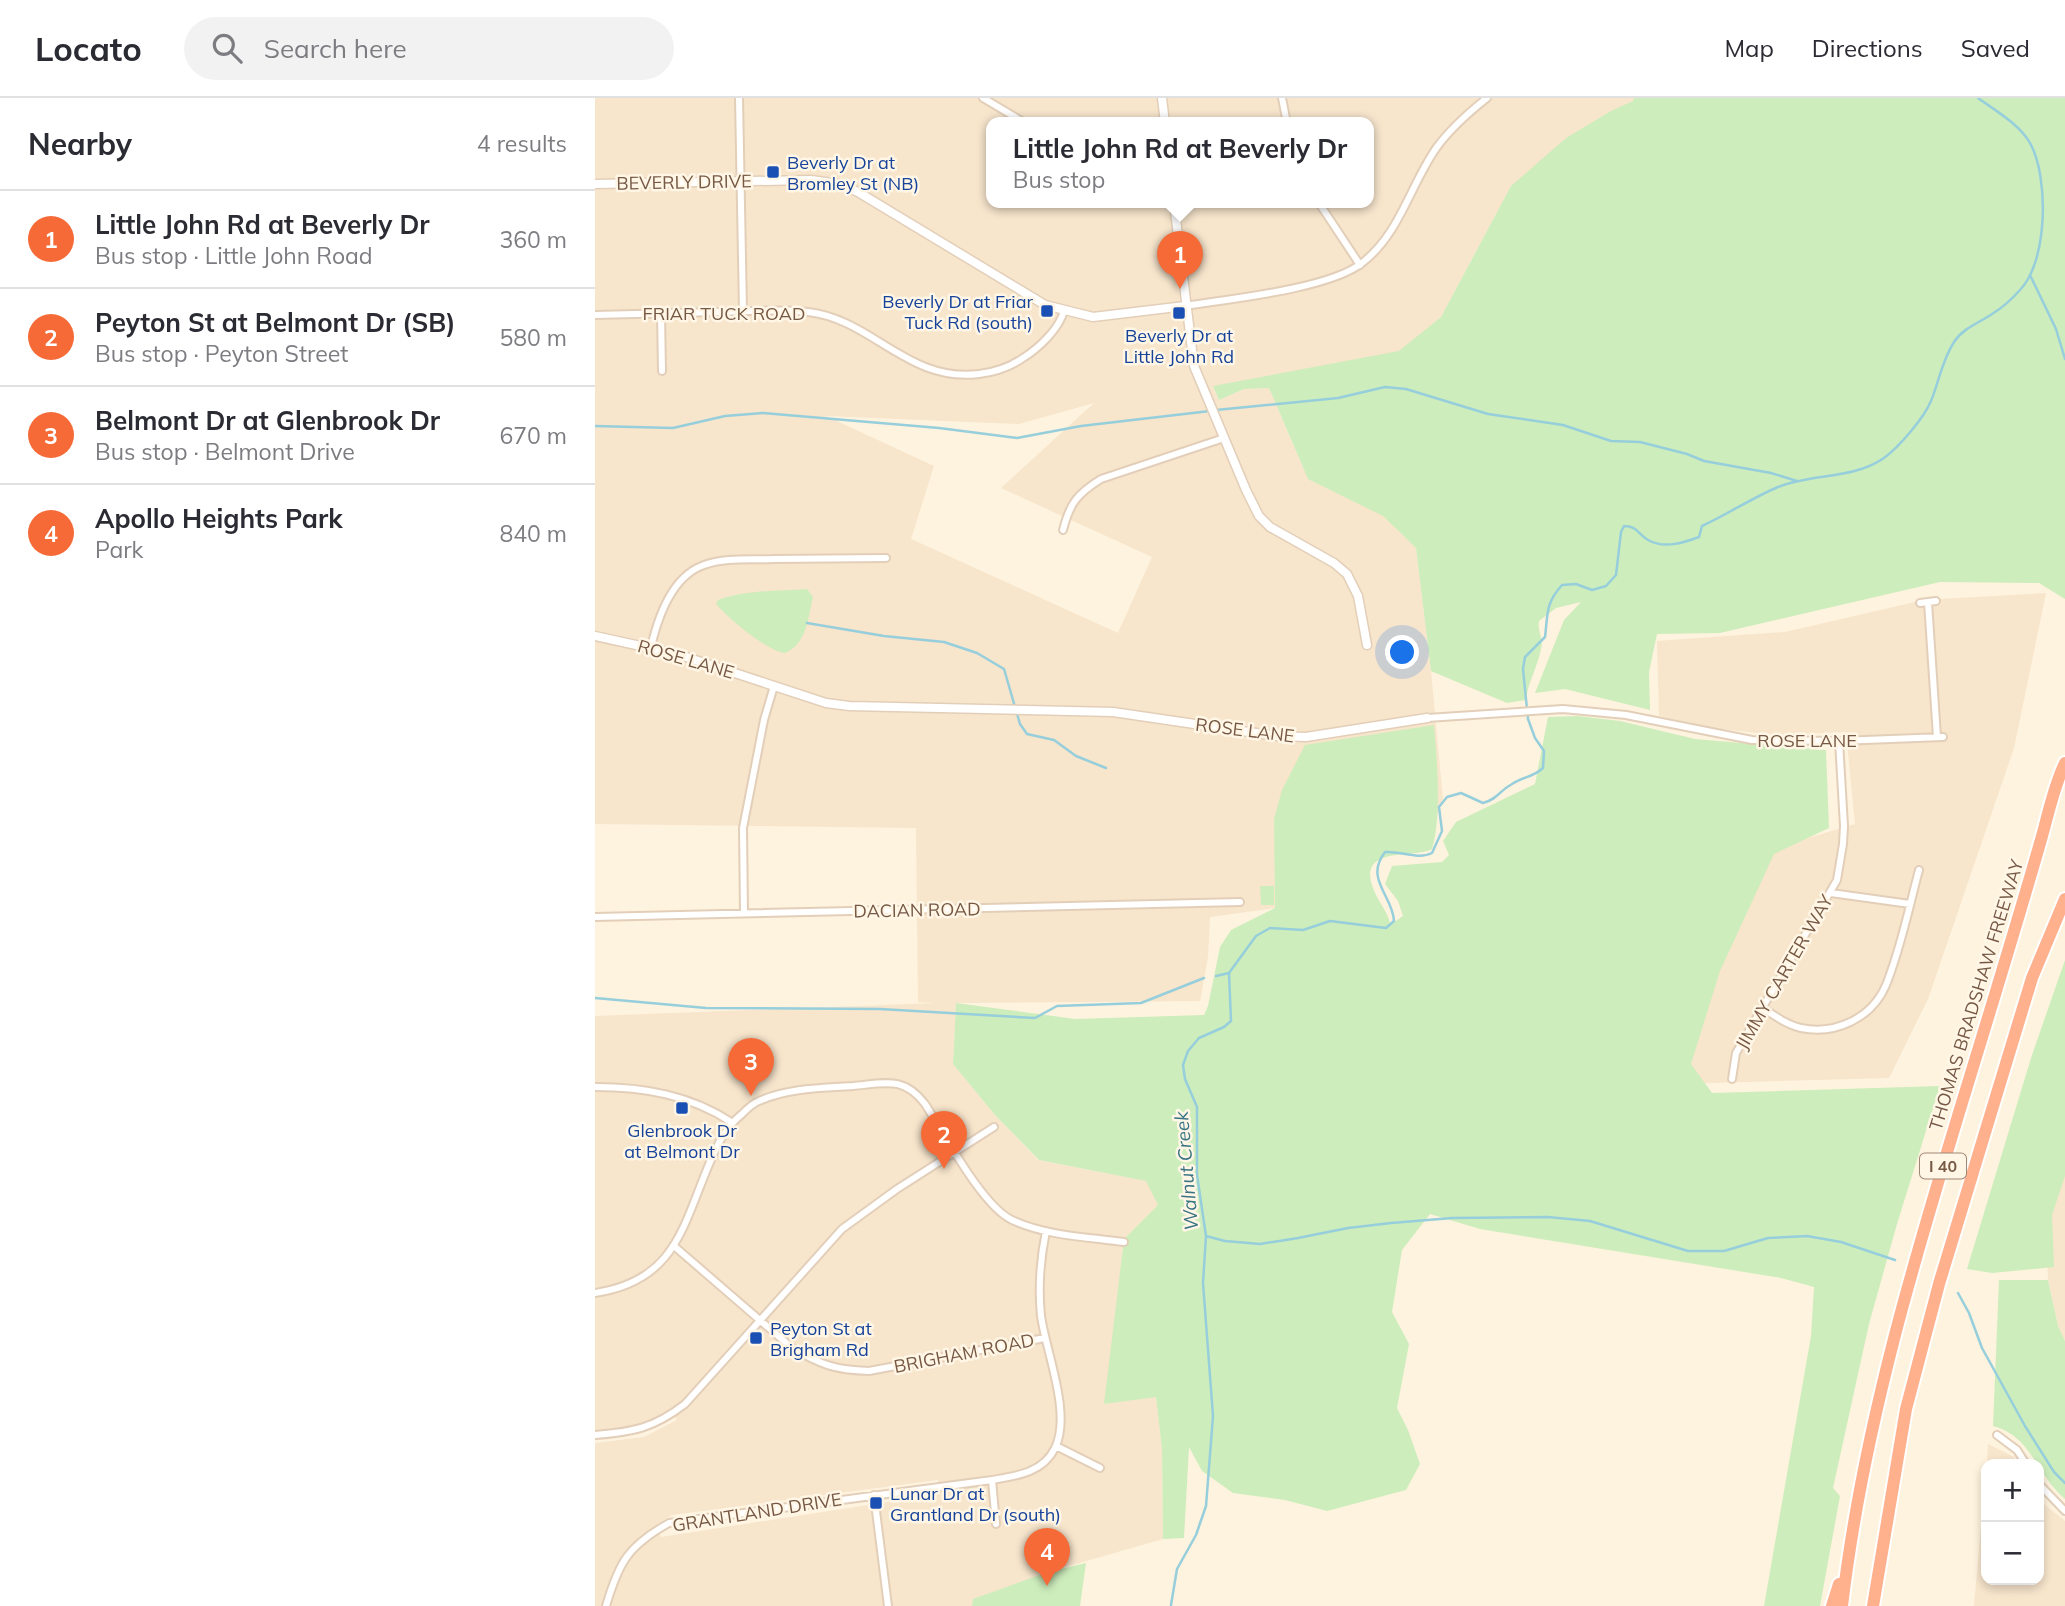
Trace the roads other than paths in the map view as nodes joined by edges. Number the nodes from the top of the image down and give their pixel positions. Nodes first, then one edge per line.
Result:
1 (739, 98) edge
2 (983, 98) edge
3 (1162, 98) edge
4 (1282, 98) edge
5 (1487, 98) edge
6 (1015, 117) edge
7 (1164, 117) edge
8 (1286, 117) edge
9 (741, 181) junction
10 (595, 184) edge
11 (1175, 208) edge
12 (1322, 208) edge
13 (1360, 265) junction
14 (1185, 306) junction
15 (743, 311) junction
16 (1064, 311) junction
17 (661, 314) junction
18 (595, 315) edge
19 (662, 371) dead end
20 (1224, 438) junction
21 (1063, 530) dead end
22 (886, 558) dead end
23 (1936, 601) dead end
24 (1928, 602) junction
25 (1920, 603) dead end
26 (595, 635) edge
27 (1367, 645) dead end
28 (651, 647) junction
29 (774, 686) junction
30 (1427, 718) joint
31 (1839, 741) junction
32 (2065, 752) edge
33 (2065, 762) edge
34 (2057, 780) junction
35 (1919, 870) dead end
36 (1831, 893) junction
37 (2065, 899) edge
38 (1240, 902) dead end
39 (1910, 904) junction
40 (744, 913) junction
41 (595, 917) edge
42 (1763, 1008) junction
43 (1733, 1079) dead end
44 (595, 1087) edge
45 (731, 1122) junction
46 (994, 1127) dead end
47 (956, 1151) junction
48 (1046, 1231) junction
49 (1124, 1242) dead end
50 (674, 1246) junction
51 (595, 1293) edge
52 (761, 1320) junction
53 (1045, 1338) junction
54 (595, 1435) edge
55 (1997, 1435) dead end
56 (1056, 1446) junction
57 (2023, 1459) edge
58 (1100, 1468) dead end
59 (992, 1480) junction
60 (2044, 1489) edge
61 (874, 1495) junction
62 (2065, 1511) edge
63 (996, 1524) dead end
64 (1848, 1557) junction
65 (606, 1606) edge
66 (888, 1606) edge
67 (1832, 1606) edge
68 (1842, 1606) edge
69 (1873, 1606) edge

1 - 9 street
2 - 6 street
3 - 7 street
4 - 8 street
5 - 13 street, BEVERLY DRIVE
9 - 10 street, BEVERLY DRIVE
9 - 15 street
9 - 16 street, BEVERLY DRIVE
11 - 14 street
12 - 13 street
13 - 14 street, BEVERLY DRIVE
14 - 16 street, BEVERLY DRIVE
14 - 20 street
15 - 16 street, FRIAR TUCK ROAD
15 - 17 street, FRIAR TUCK ROAD
17 - 18 street, FRIAR TUCK ROAD
17 - 19 street
20 - 21 street
20 - 27 street
22 - 28 street
23 - 24 street
24 - 25 street
24 - 31 street, ROSE LANE
26 - 28 street, ROSE LANE
28 - 29 street, ROSE LANE
29 - 30 street, ROSE LANE
29 - 40 street
30 - 31 street, ROSE LANE
31 - 36 street, JIMMY CARTER WAY
32 - 34 highway
33 - 34 highway, THOMAS BRADSHAW FREEWAY / I 40
34 - 64 highway, THOMAS BRADSHAW FREEWAY / I 40
35 - 39 street
36 - 39 street
36 - 42 street, JIMMY CARTER WAY
37 - 69 highway, I 40
38 - 40 street, DACIAN ROAD
39 - 42 street
40 - 41 street, DACIAN ROAD
42 - 43 street, JIMMY CARTER WAY
44 - 45 street
45 - 47 street
45 - 50 street
46 - 47 street
47 - 48 street
47 - 52 street
48 - 49 street
48 - 53 street
50 - 51 street
50 - 52 street, BRIGHAM ROAD
52 - 53 street, BRIGHAM ROAD
52 - 54 street
53 - 56 street
55 - 57 street
56 - 58 street
56 - 59 street, GRANTLAND DRIVE
59 - 61 street, GRANTLAND DRIVE
59 - 63 street
60 - 62 street
61 - 65 street, GRANTLAND DRIVE
61 - 66 street
64 - 67 highway
64 - 68 highway, THOMAS BRADSHAW FREEWAY / I 40

